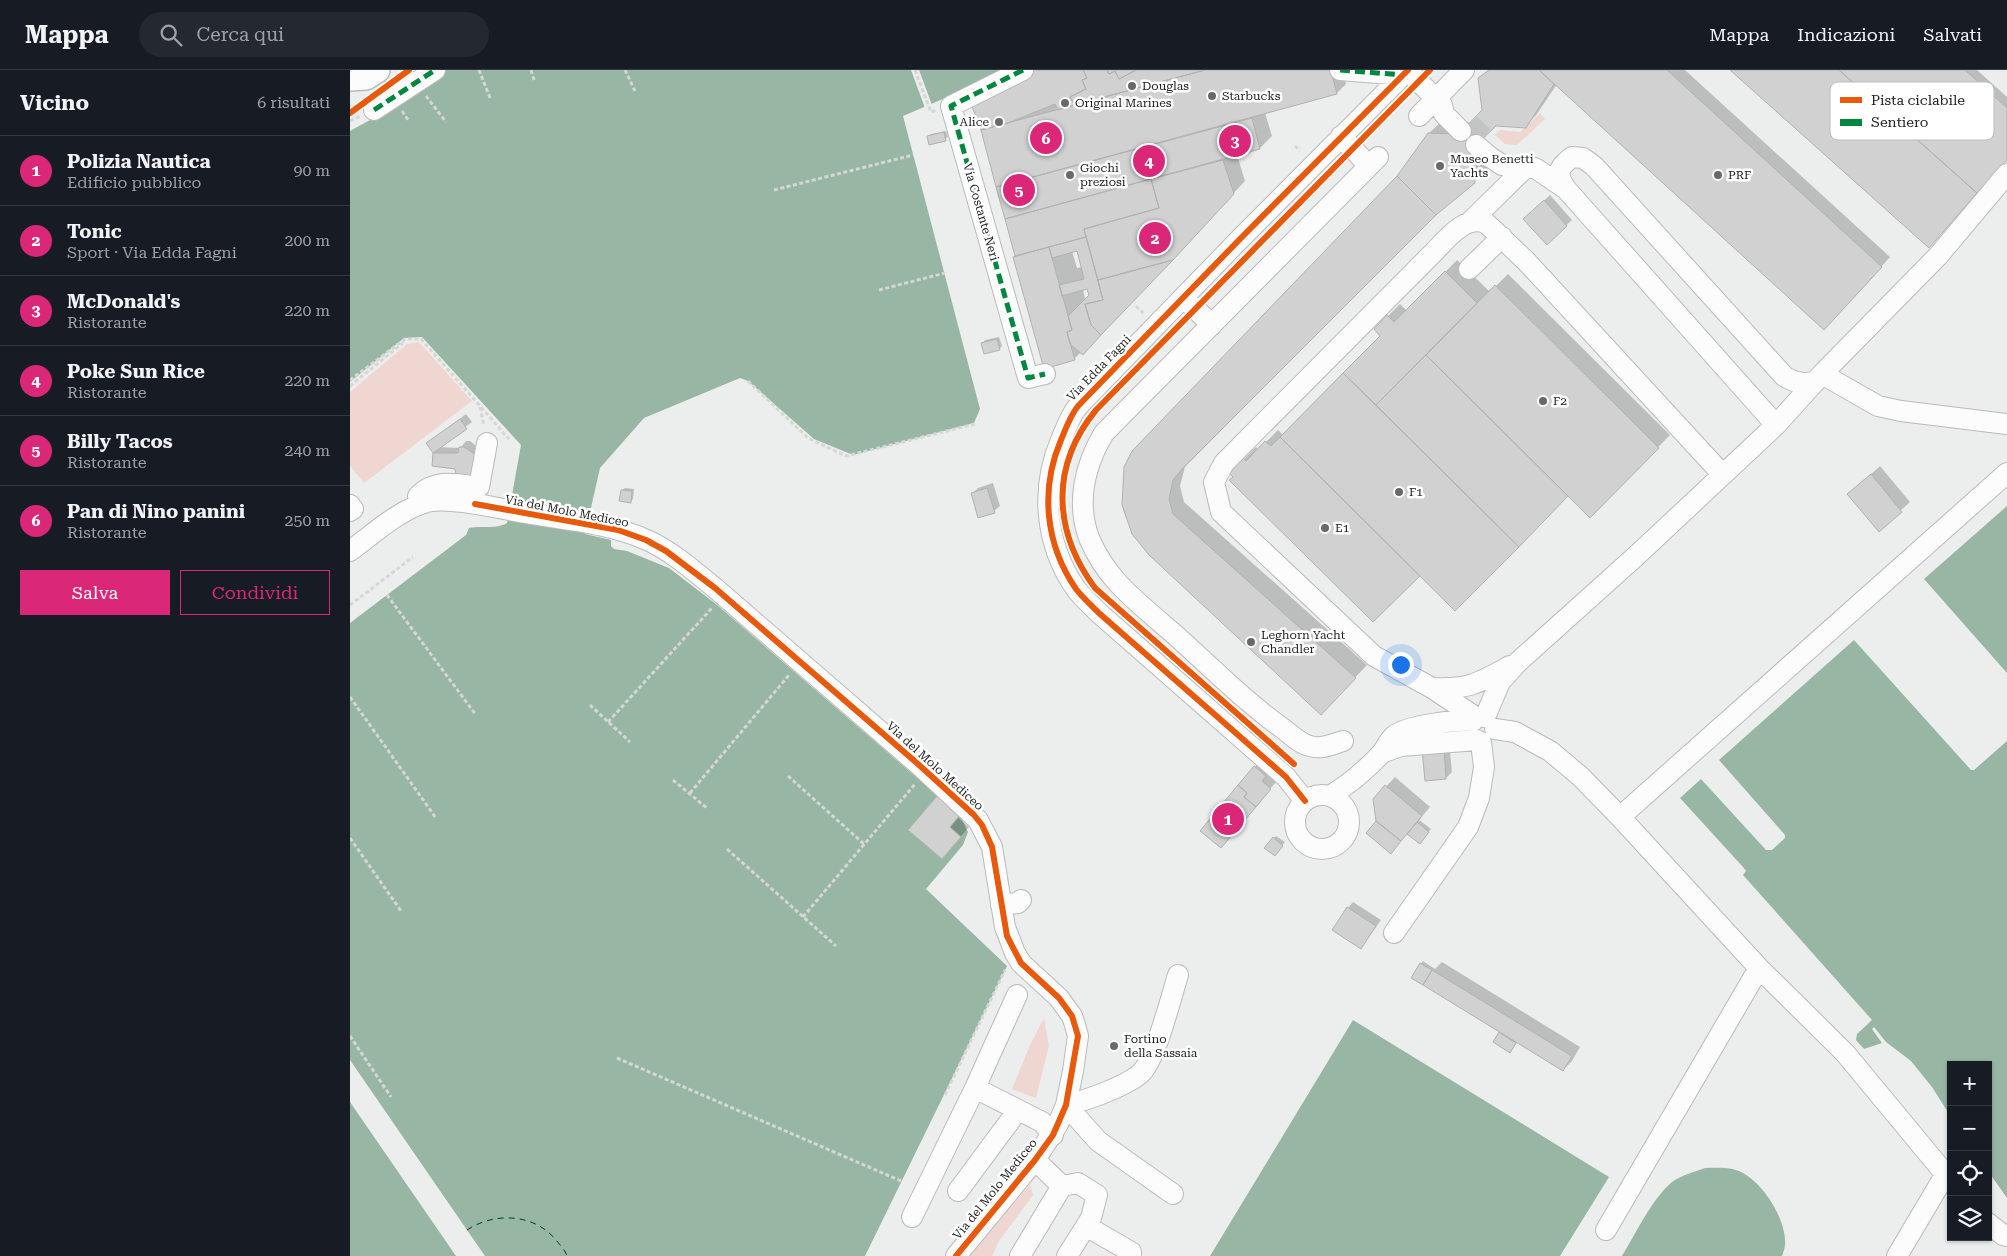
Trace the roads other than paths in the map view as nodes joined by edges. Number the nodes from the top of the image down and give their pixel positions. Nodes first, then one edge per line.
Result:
1 (435, 70) edge
2 (1023, 70) edge
3 (1340, 70) edge
4 (1464, 70) edge
5 (1406, 72) edge
6 (1442, 97) junction
7 (366, 109) road end
8 (1419, 116) dead end
9 (1465, 127) tunnel mouth
10 (1341, 136) junction
11 (1572, 157) junction
12 (1525, 168) junction
13 (2007, 174) edge
14 (1566, 189) junction
15 (1471, 221) junction
16 (1502, 237) junction
17 (1469, 269) dead end
18 (1184, 298) junction
19 (1212, 325) junction
20 (1045, 374) dead end
21 (1819, 378) junction
22 (2007, 424) edge
23 (1776, 425) junction
24 (487, 443) road end
25 (2007, 473) edge
26 (1723, 475) junction
27 (350, 505) edge
28 (420, 505) junction
29 (350, 511) edge
30 (350, 551) edge
31 (1193, 651) junction
32 (1518, 662) junction
33 (1171, 676) junction
34 (1432, 688) junction
35 (1481, 728) junction
36 (1343, 741) dead end
37 (1305, 801) junction
38 (1338, 802) junction
39 (1620, 817) junction
40 (1021, 900) dead end
41 (1001, 905) junction
42 (1394, 933) dead end
43 (1759, 968) junction
44 (1178, 974) dead end
45 (1017, 994) dead end
46 (974, 1088) junction
47 (1066, 1105) junction
48 (1018, 1110) junction
49 (1053, 1135) junction
50 (1035, 1160) junction
51 (1947, 1177) edge
52 (1947, 1180) edge
53 (1062, 1186) junction
54 (958, 1191) dead end
55 (1173, 1194) dead end
56 (912, 1217) dead end
57 (1086, 1226) junction
58 (1992, 1226) edge
59 (1606, 1230) dead end
60 (2007, 1236) edge
61 (956, 1256) edge
62 (1020, 1256) edge
63 (1067, 1256) edge
64 (1131, 1256) edge
65 (1897, 1256) edge

1 - 7 street
2 - 20 street, Via Costante Neri
3 - 5 street
4 - 6 street
5 - 6 street
5 - 10 street, Via Edda Fagni
6 - 8 street
6 - 9 street
10 - 18 street, Via Edda Fagni
10 - 19 street
11 - 12 street
11 - 14 street
11 - 21 street
12 - 14 street
12 - 15 street
13 - 21 street
14 - 23 street
15 - 16 street
15 - 34 street
16 - 17 street
16 - 26 street
18 - 19 street
18 - 33 street, Via Edda Fagni
19 - 31 street
21 - 22 street
21 - 23 street
23 - 26 street
24 - 28 street
25 - 39 street
26 - 32 street
27 - 29 street
28 - 30 street, Via del Molo Mediceo
28 - 41 street, Via del Molo Mediceo
31 - 33 street
31 - 36 street
32 - 34 street
32 - 35 street
33 - 37 street, Via Edda Fagni
34 - 35 street
35 - 38 street
35 - 39 street
35 - 42 street
37 - 38 street
37 - 38 street
39 - 43 street
40 - 41 street
41 - 47 street, Via del Molo Mediceo
43 - 51 street
43 - 59 street
44 - 47 street
45 - 46 street
46 - 48 street
46 - 56 street
47 - 49 street, Via del Molo Mediceo
47 - 55 street
48 - 49 street
48 - 54 street
49 - 50 street, Via del Molo Mediceo
50 - 53 street
50 - 61 street, Via del Molo Mediceo
52 - 65 street
53 - 57 street
53 - 62 street
57 - 63 street
57 - 64 street
58 - 60 street

